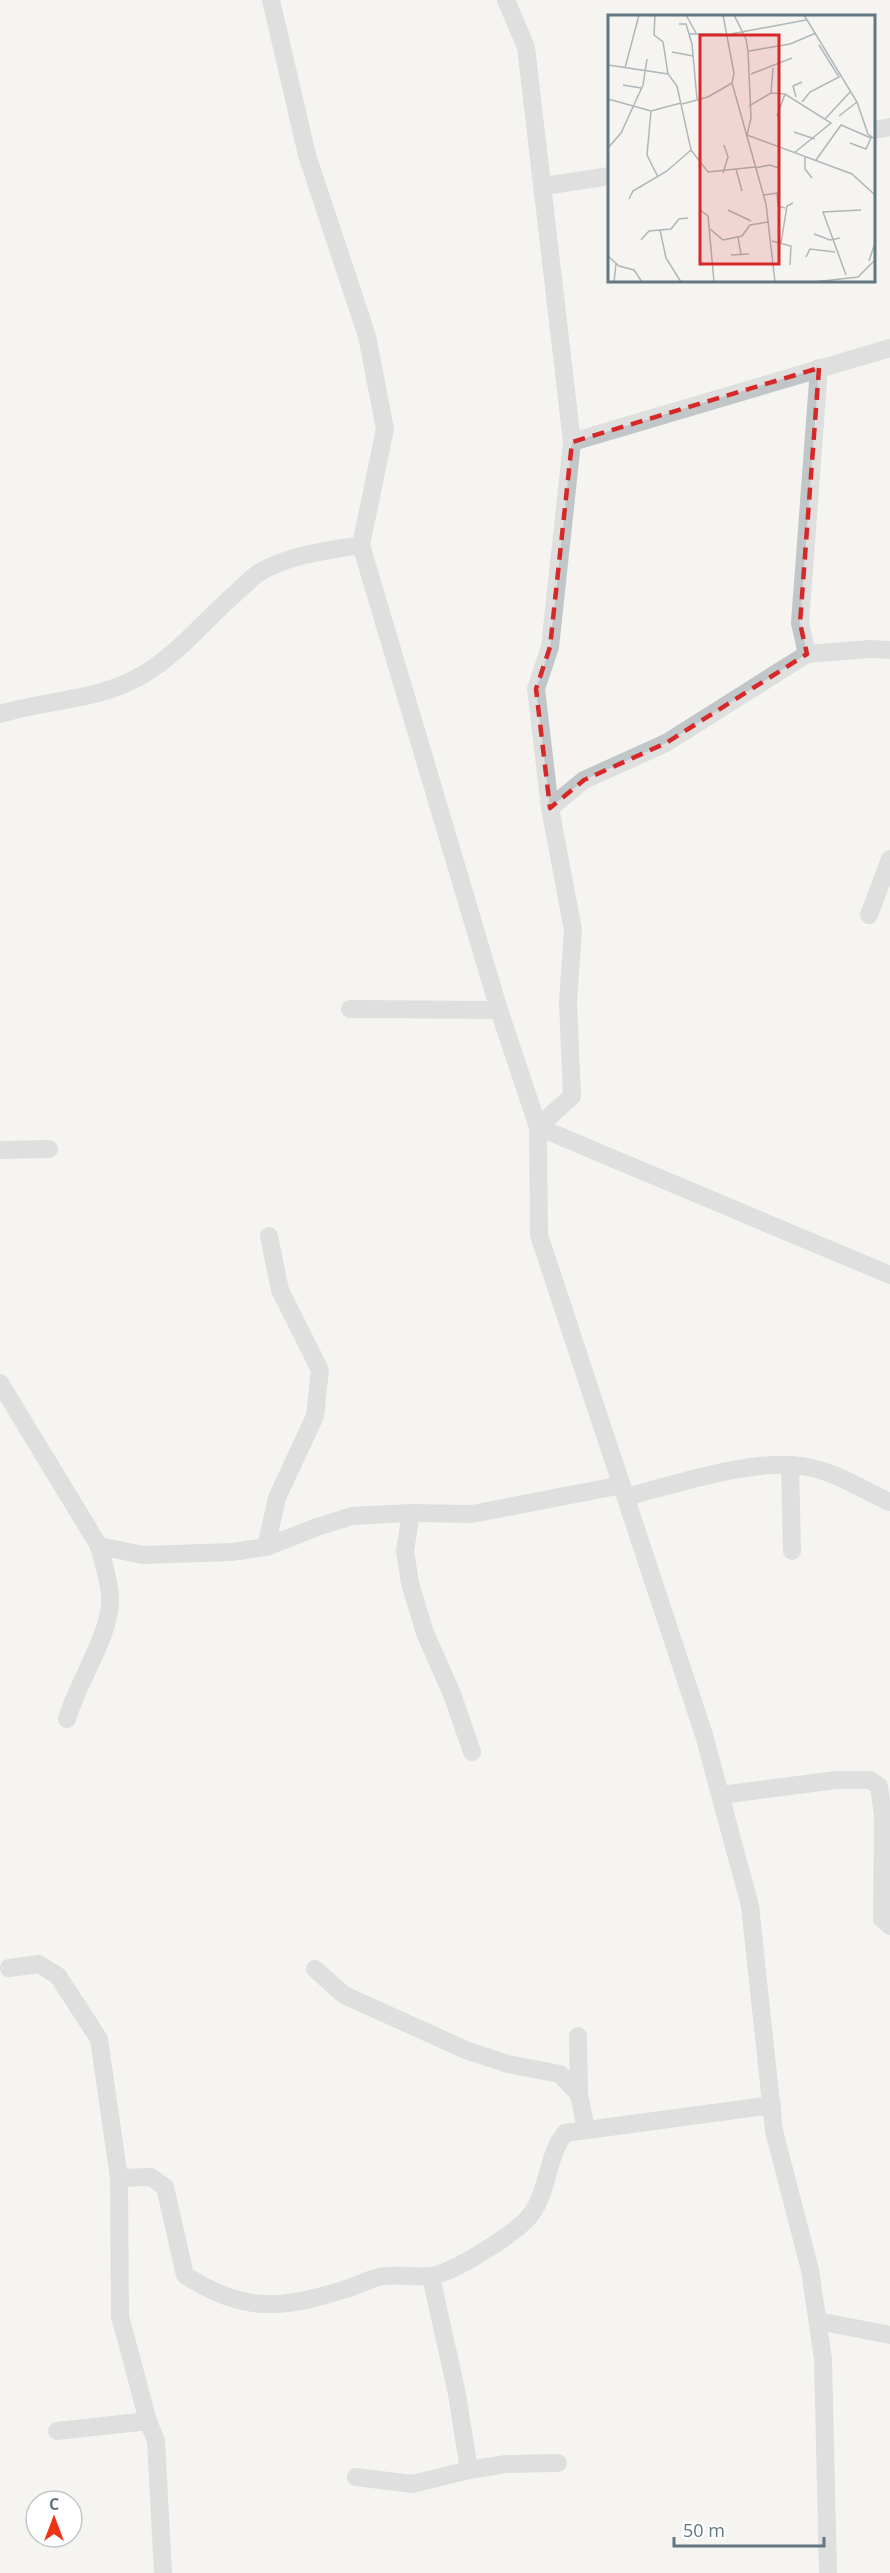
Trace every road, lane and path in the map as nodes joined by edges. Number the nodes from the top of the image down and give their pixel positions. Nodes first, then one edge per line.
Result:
1 (271, 0) edge
2 (506, 0) edge
3 (890, 127) edge
4 (875, 130) edge
5 (608, 176) edge
6 (544, 186) junction
7 (890, 348) edge
8 (819, 368) junction
9 (572, 442) junction
10 (361, 545) junction
11 (890, 650) edge
12 (807, 654) junction
13 (0, 714) edge
14 (550, 808) junction
15 (890, 859) edge
16 (869, 915) dead end
17 (350, 1010) dead end
18 (499, 1010) junction
19 (538, 1127) junction
20 (49, 1149) dead end
21 (0, 1150) edge
22 (269, 1236) dead end
23 (890, 1275) edge
24 (0, 1383) edge
25 (790, 1465) junction
26 (624, 1491) junction
27 (889, 1502) edge
28 (411, 1513) junction
29 (99, 1546) junction
30 (266, 1547) junction
31 (792, 1551) dead end
32 (66, 1719) dead end
33 (472, 1752) dead end
34 (721, 1795) junction
35 (890, 1926) edge
36 (9, 1968) dead end
37 (315, 1970) dead end
38 (578, 2036) dead end
39 (579, 2094) junction
40 (772, 2105) junction
41 (586, 2130) junction
42 (119, 2178) junction
43 (431, 2277) junction
44 (818, 2321) junction
45 (890, 2336) edge
46 (148, 2421) junction
47 (57, 2431) dead end
48 (558, 2463) dead end
49 (469, 2470) junction
50 (356, 2477) dead end
51 (163, 2573) edge
52 (828, 2573) edge

1 - 10 street
2 - 6 street
3 - 4 street
5 - 6 street
6 - 9 street
7 - 8 street
8 - 9 street
8 - 12 street
9 - 14 street
10 - 13 street
10 - 18 street
11 - 12 street
12 - 14 street
14 - 19 street
15 - 16 street
17 - 18 street
18 - 19 street
19 - 23 street
19 - 26 street
20 - 21 street
22 - 30 street
24 - 29 street
25 - 26 street
25 - 27 street
25 - 31 street
26 - 28 street
26 - 34 street
28 - 30 street
28 - 33 street
29 - 30 street
29 - 32 street
34 - 35 street
34 - 40 street
36 - 42 street
37 - 39 street
38 - 39 street
39 - 41 street
40 - 41 street
40 - 44 street
41 - 43 street
42 - 43 street
42 - 46 street
43 - 49 street
44 - 45 street
44 - 52 street
46 - 47 street
46 - 51 street
48 - 49 street
49 - 50 street

